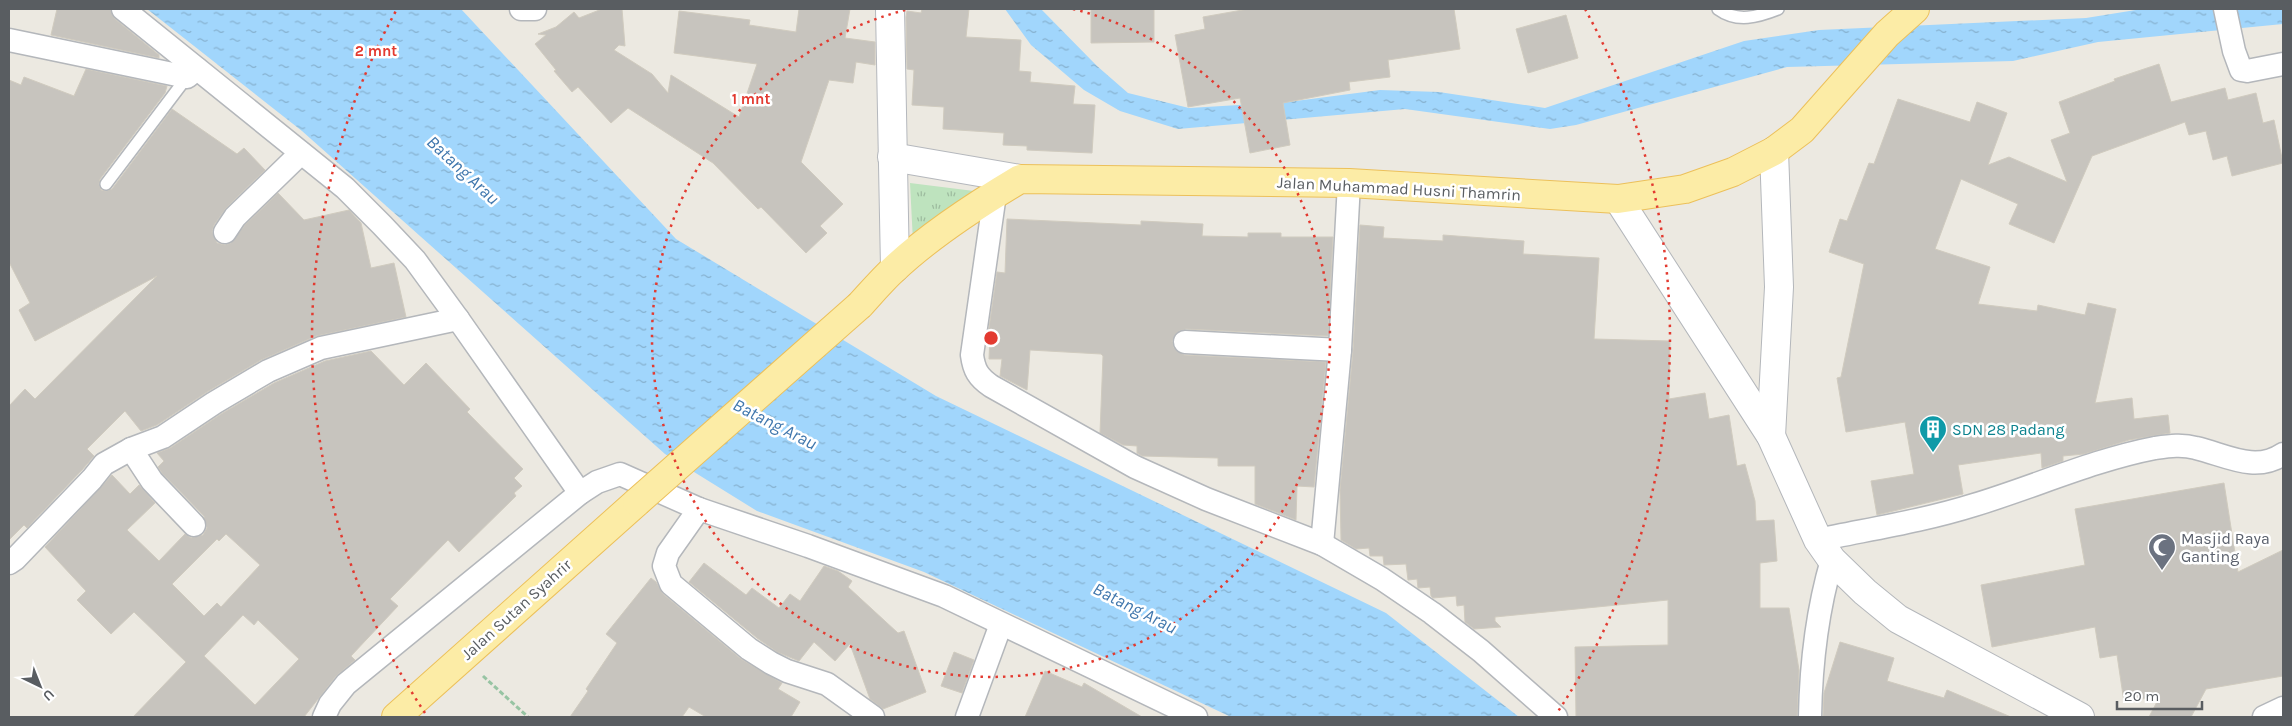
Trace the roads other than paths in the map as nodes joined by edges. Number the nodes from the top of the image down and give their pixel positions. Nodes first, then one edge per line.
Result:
1 (122, 9) edge
2 (522, 9) edge
3 (535, 9) edge
4 (890, 9) edge
5 (1718, 9) edge
6 (1778, 9) edge
7 (1915, 9) edge
8 (2225, 9) edge
9 (9, 40) edge
10 (2283, 64) edge
11 (192, 73) junction
12 (1774, 151) junction
13 (301, 153) junction
14 (892, 157) junction
15 (1020, 179) junction
16 (106, 184) dead end
17 (1349, 184) junction
18 (995, 194) junction
19 (1618, 199) junction
20 (225, 232) dead end
21 (895, 268) junction
22 (458, 319) junction
23 (1185, 342) dead end
24 (1340, 350) junction
25 (1771, 436) junction
26 (131, 449) junction
27 (2283, 454) edge
28 (580, 493) junction
29 (699, 509) junction
30 (194, 526) dead end
31 (1322, 544) junction
32 (1825, 550) junction
33 (9, 563) edge
34 (1001, 624) junction
35 (2283, 708) edge
36 (324, 717) edge
37 (396, 717) edge
38 (872, 717) edge
39 (967, 717) edge
40 (1196, 717) edge
41 (1556, 717) edge
42 (1810, 717) edge
43 (2080, 717) edge
44 (2264, 717) edge

1 - 11 street
2 - 3 street
4 - 14 street
5 - 6 lane
7 - 12 main road, Jalan Muhammad Husni Thamrin
8 - 10 street
9 - 11 street
11 - 13 street
11 - 16 lane
12 - 19 main road, Jalan Muhammad Husni Thamrin
12 - 25 street
13 - 20 street
13 - 22 street
14 - 15 street
14 - 21 street
15 - 17 main road, Jalan Muhammad Husni Thamrin
15 - 18 main road
17 - 19 main road, Jalan Muhammad Husni Thamrin
17 - 24 street
18 - 21 main road
18 - 31 street
19 - 25 street
21 - 37 main road, Jalan Sutan Syahrir, bridge
22 - 26 street
22 - 28 street
23 - 24 street
24 - 31 street
25 - 32 street
26 - 30 street
26 - 33 street
27 - 32 street
28 - 29 street
28 - 36 street
29 - 34 street
29 - 38 street
31 - 41 street
32 - 42 street
32 - 43 street
34 - 39 street
34 - 40 street
35 - 44 street

